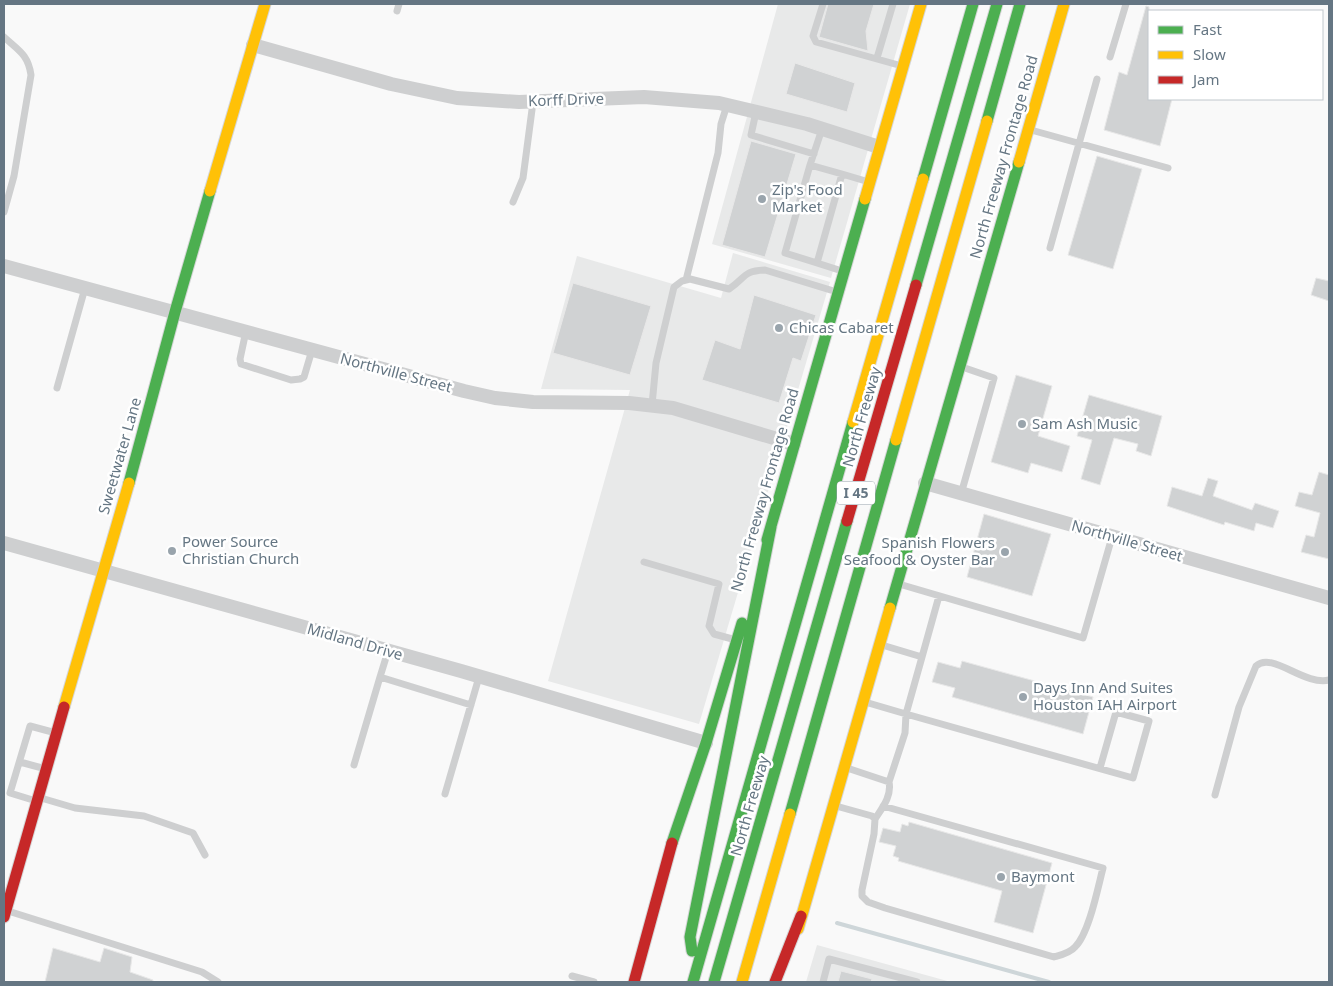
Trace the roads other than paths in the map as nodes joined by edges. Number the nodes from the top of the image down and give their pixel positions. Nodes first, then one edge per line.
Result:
1 (265, 4) edge
2 (823, 4) edge
3 (893, 4) edge
4 (921, 4) edge
5 (973, 4) edge
6 (997, 4) edge
7 (1020, 4) edge
8 (1064, 4) edge
9 (1126, 4) edge
10 (4, 38) edge
11 (253, 45) junction
12 (1110, 57) dead end
13 (877, 58) junction
14 (903, 66) junction
15 (1096, 79) dead end
16 (533, 102) junction
17 (726, 105) junction
18 (756, 111) junction
19 (822, 129) junction
20 (1028, 129) junction
21 (1078, 143) junction
22 (879, 147) junction
23 (814, 154) junction
24 (810, 165) junction
25 (1168, 168) dead end
26 (842, 174) junction
27 (869, 182) junction
28 (512, 202) dead end
29 (4, 212) edge
30 (1050, 248) dead end
31 (817, 263) junction
32 (4, 266) edge
33 (844, 272) junction
34 (686, 280) junction
35 (85, 288) junction
36 (838, 292) junction
37 (175, 312) junction
38 (246, 332) junction
39 (312, 350) junction
40 (959, 366) junction
41 (57, 388) dead end
42 (652, 405) junction
43 (794, 444) junction
44 (926, 483) junction
45 (961, 494) junction
46 (771, 527) junction
47 (1112, 537) junction
48 (4, 543) edge
49 (644, 562) dead end
50 (103, 571) junction
51 (896, 584) junction
52 (939, 596) junction
53 (1329, 598) edge
54 (737, 640) junction
55 (879, 644) junction
56 (388, 651) junction
57 (922, 657) junction
58 (479, 676) junction
59 (380, 677) junction
60 (1329, 680) edge
61 (863, 701) junction
62 (472, 705) junction
63 (906, 714) junction
64 (56, 734) junction
65 (706, 743) junction
66 (20, 762) junction
67 (354, 765) dead end
68 (844, 767) junction
69 (1100, 768) junction
70 (46, 769) junction
71 (889, 782) junction
72 (445, 794) dead end
73 (1215, 795) dead end
74 (37, 799) junction
75 (833, 805) junction
76 (883, 806) junction
77 (875, 819) junction
78 (205, 855) dead end
79 (9, 881) edge
80 (5, 913) edge
81 (801, 916) junction
82 (572, 976) dead end
83 (694, 978) edge
84 (218, 982) edge
85 (594, 982) edge
86 (634, 982) edge
87 (714, 982) edge
88 (742, 982) edge
89 (775, 982) edge
90 (786, 982) edge
91 (823, 982) edge
92 (917, 982) edge

1 - 11 main road, Sweetwater Lane
2 - 13 lane
3 - 13 lane
4 - 14 main road, North Freeway Frontage Road
5 - 83 main road, North Freeway / I 45
6 - 87 main road, North Freeway / I 45
7 - 88 main road, I 45
8 - 20 main road, North Freeway Frontage Road
9 - 12 lane
10 - 29 lane
11 - 16 street, Korff Drive
11 - 37 main road, Sweetwater Lane
13 - 14 lane
14 - 22 main road, North Freeway Frontage Road
15 - 21 lane
16 - 17 street, Korff Drive
16 - 28 lane
17 - 18 street, Korff Drive
17 - 34 lane
18 - 19 street, Korff Drive
18 - 23 lane
19 - 22 street, Korff Drive
19 - 23 lane
20 - 21 lane
20 - 40 main road, North Freeway Frontage Road
21 - 25 lane
21 - 30 lane
22 - 27 main road, North Freeway Frontage Road
23 - 24 lane
24 - 26 lane
24 - 31 lane
26 - 27 lane
26 - 31 lane
27 - 33 main road, North Freeway Frontage Road
31 - 33 lane
32 - 35 street, Northville Street
33 - 36 main road, North Freeway Frontage Road
34 - 36 lane
34 - 42 lane
35 - 37 street, Northville Street
35 - 41 lane
36 - 43 main road, North Freeway Frontage Road
37 - 38 street, Northville Street
37 - 50 main road, Sweetwater Lane
38 - 39 street, Northville Street
38 - 39 lane
39 - 42 street, Northville Street
40 - 44 main road, North Freeway Frontage Road
40 - 45 lane
42 - 43 street, Northville Street
43 - 46 main road, North Freeway Frontage Road
44 - 45 street, Northville Street
44 - 51 main road, North Freeway Frontage Road
45 - 47 street, Northville Street
46 - 54 main road, North Freeway Frontage Road
46 - 83 main road
47 - 52 lane
47 - 53 street, Northville Street
48 - 50 street, Midland Drive
49 - 54 lane
50 - 56 street, Midland Drive
50 - 64 main road, Sweetwater Lane
51 - 52 lane
51 - 55 main road, North Freeway Frontage Road
52 - 57 lane
54 - 65 main road, North Freeway Frontage Road
55 - 57 lane
55 - 61 main road, North Freeway Frontage Road
56 - 58 street, Midland Drive
56 - 59 lane
57 - 63 lane
58 - 62 lane
58 - 65 street, Midland Drive
59 - 62 lane
59 - 67 lane
60 - 73 lane
61 - 63 lane
61 - 68 main road, North Freeway Frontage Road
62 - 72 lane
63 - 69 lane
63 - 71 lane
64 - 66 lane
64 - 70 main road, Sweetwater Lane
65 - 86 main road, North Freeway Frontage Road
66 - 70 lane
66 - 74 lane
68 - 71 lane
68 - 75 main road, North Freeway Frontage Road
69 - 69 lane
70 - 74 main road, Sweetwater Lane
71 - 76 lane
74 - 78 lane
74 - 79 main road, Sweetwater Lane
75 - 77 lane
75 - 81 main road, North Freeway Frontage Road
76 - 77 lane
76 - 77 lane
79 - 80 main road, Sweetwater Lane
80 - 84 lane
81 - 89 main road
81 - 90 main road, North Freeway Frontage Road
82 - 85 lane
91 - 92 lane

